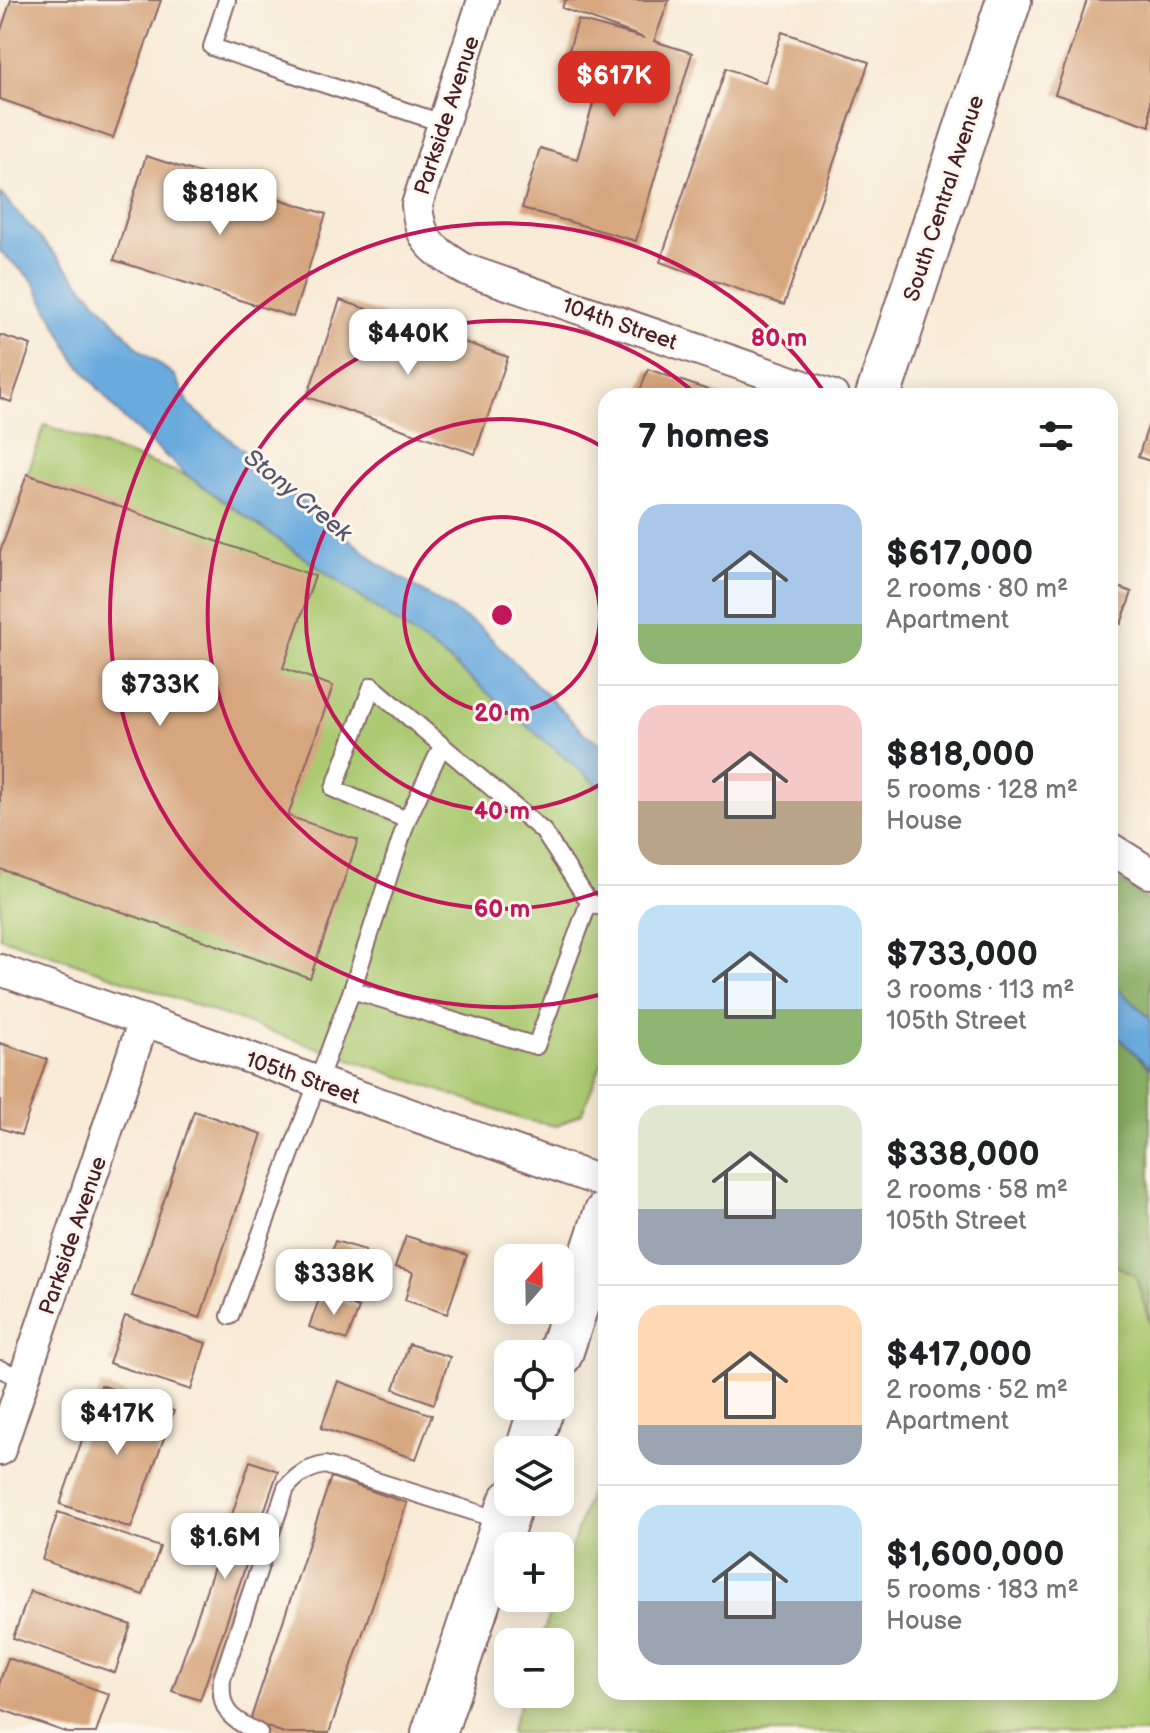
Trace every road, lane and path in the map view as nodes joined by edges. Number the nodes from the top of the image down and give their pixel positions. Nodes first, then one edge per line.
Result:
1 (227, 0) edge
2 (483, 0) edge
3 (1009, 0) edge
4 (442, 123) junction
5 (419, 231) joint
6 (810, 388) edge
7 (881, 388) edge
8 (442, 746) junction
9 (407, 820) junction
10 (1118, 853) edge
11 (1150, 873) edge
12 (589, 902) junction
13 (598, 906) edge
14 (0, 970) edge
15 (352, 990) junction
16 (144, 1020) junction
17 (318, 1082) junction
18 (598, 1180) edge
19 (598, 1238) edge
20 (230, 1316) dead end
21 (565, 1340) edge
22 (12, 1374) edge
23 (0, 1450) edge
24 (494, 1509) edge
25 (506, 1516) edge
26 (259, 1733) edge
27 (434, 1733) edge

1 - 4 lane
2 - 4 street, Parkside Avenue
3 - 7 street, South Central Avenue
4 - 5 street, Parkside Avenue
5 - 6 street, 104th Street
8 - 9 lane
8 - 9 lane
8 - 12 lane
9 - 15 lane
10 - 11 street
12 - 13 lane
12 - 15 lane
14 - 16 street, 105th Street
15 - 17 lane
16 - 17 street, 105th Street
16 - 22 street, Parkside Avenue
17 - 18 street, 105th Street
17 - 20 lane
19 - 21 street
22 - 23 street, Parkside Avenue
24 - 26 lane
25 - 27 street

